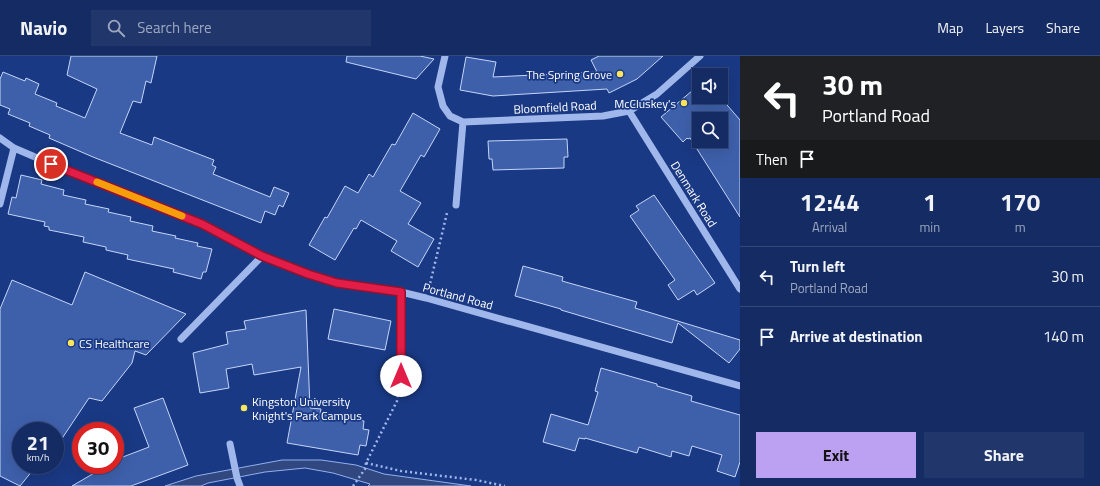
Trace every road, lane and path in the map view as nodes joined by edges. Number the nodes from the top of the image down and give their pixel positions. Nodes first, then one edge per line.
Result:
1 (445, 56) edge
2 (700, 56) edge
3 (629, 110) junction
4 (463, 122) junction
5 (0, 138) edge
6 (14, 148) junction
7 (0, 204) edge
8 (456, 205) joint
9 (262, 256) junction
10 (740, 289) edge
11 (401, 292) junction
12 (426, 298) junction
13 (181, 339) dead end
14 (401, 376) joint
15 (740, 386) edge
16 (230, 444) dead end
17 (366, 463) junction
18 (354, 485) edge
19 (240, 486) edge
20 (505, 486) edge

1 - 4 street
2 - 3 street, Bloomfield Road
3 - 4 street, Bloomfield Road
3 - 10 street, Denmark Road
4 - 8 street
5 - 6 street, Portland Road
6 - 7 street
6 - 9 street, Portland Road
8 - 12 path
9 - 11 street, Portland Road
9 - 13 street
11 - 12 street, Portland Road
11 - 14 street
12 - 15 street, Portland Road
14 - 17 path
16 - 19 street
17 - 18 path
17 - 20 path

